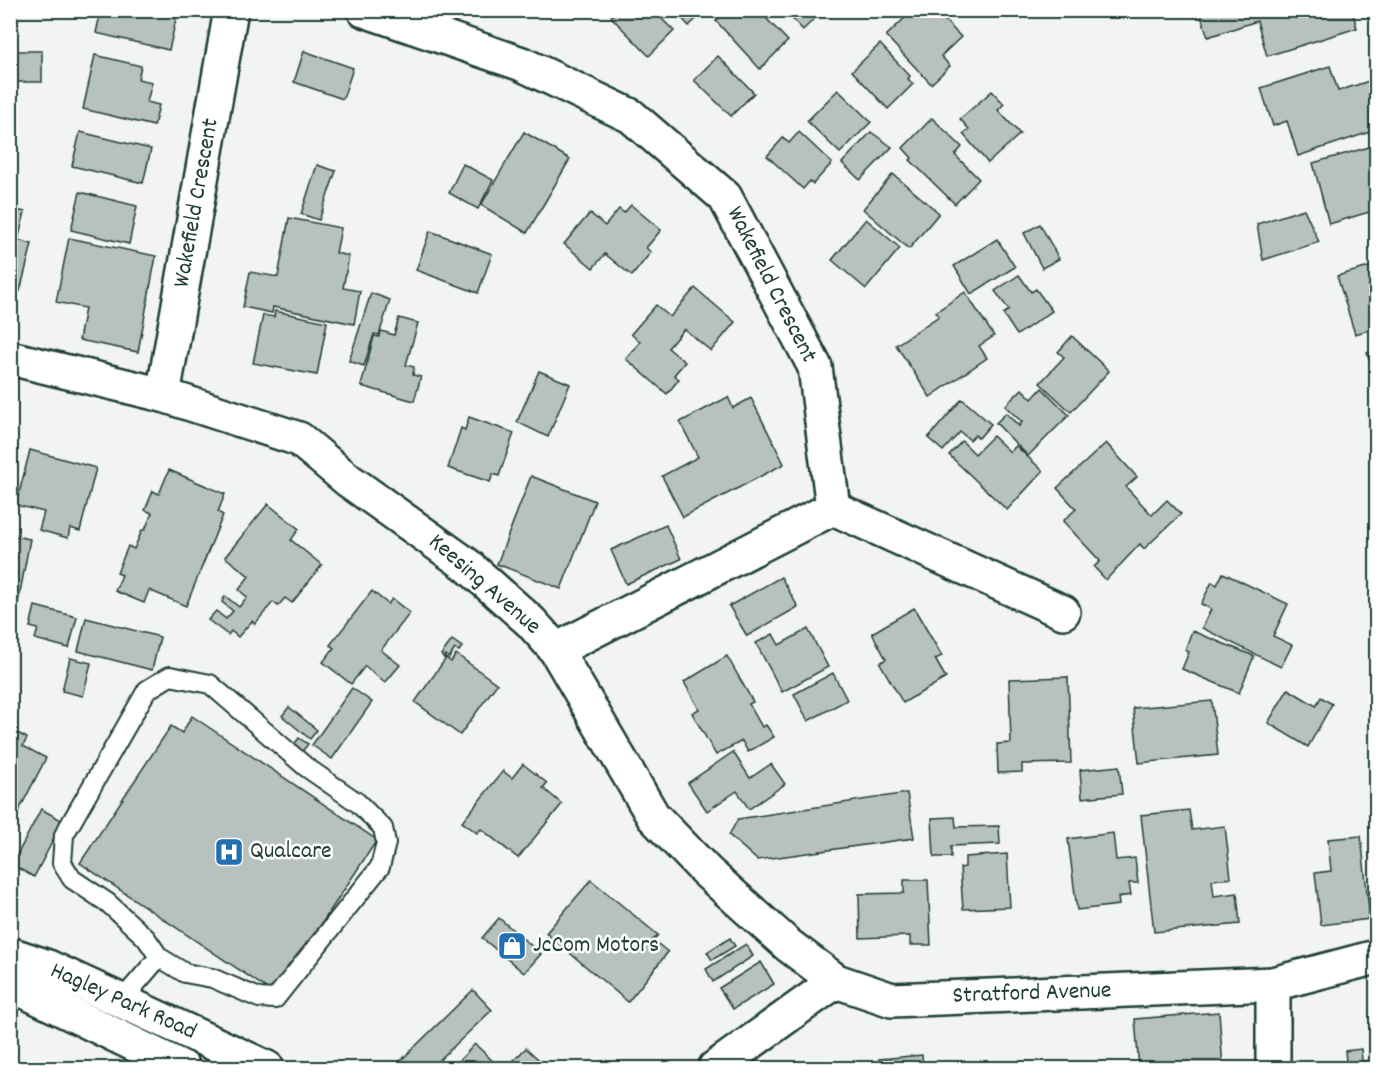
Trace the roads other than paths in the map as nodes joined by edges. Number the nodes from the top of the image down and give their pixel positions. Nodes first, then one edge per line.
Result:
1 (231, 10) edge
2 (364, 10) edge
3 (10, 358) edge
4 (163, 395) junction
5 (833, 508) junction
6 (1063, 612) dead end
7 (556, 650) junction
8 (10, 954) edge
9 (159, 957) junction
10 (1377, 957) edge
11 (836, 981) junction
12 (10, 984) edge
13 (1273, 984) junction
14 (122, 1000) junction
15 (183, 1068) edge
16 (267, 1068) edge
17 (715, 1068) edge
18 (1273, 1068) edge

1 - 4 street, Wakefield Crescent
2 - 5 street, Wakefield Crescent
3 - 4 street, Keesing Avenue
4 - 7 street, Keesing Avenue
5 - 6 street
5 - 7 street
7 - 11 street, Keesing Avenue
8 - 14 street, Hagley Park Road
9 - 9 lane
9 - 14 lane
10 - 13 street, Stratford Avenue
11 - 13 street, Stratford Avenue
11 - 17 street
12 - 15 street, Hagley Park Road
13 - 18 street
14 - 16 street, Hagley Park Road

